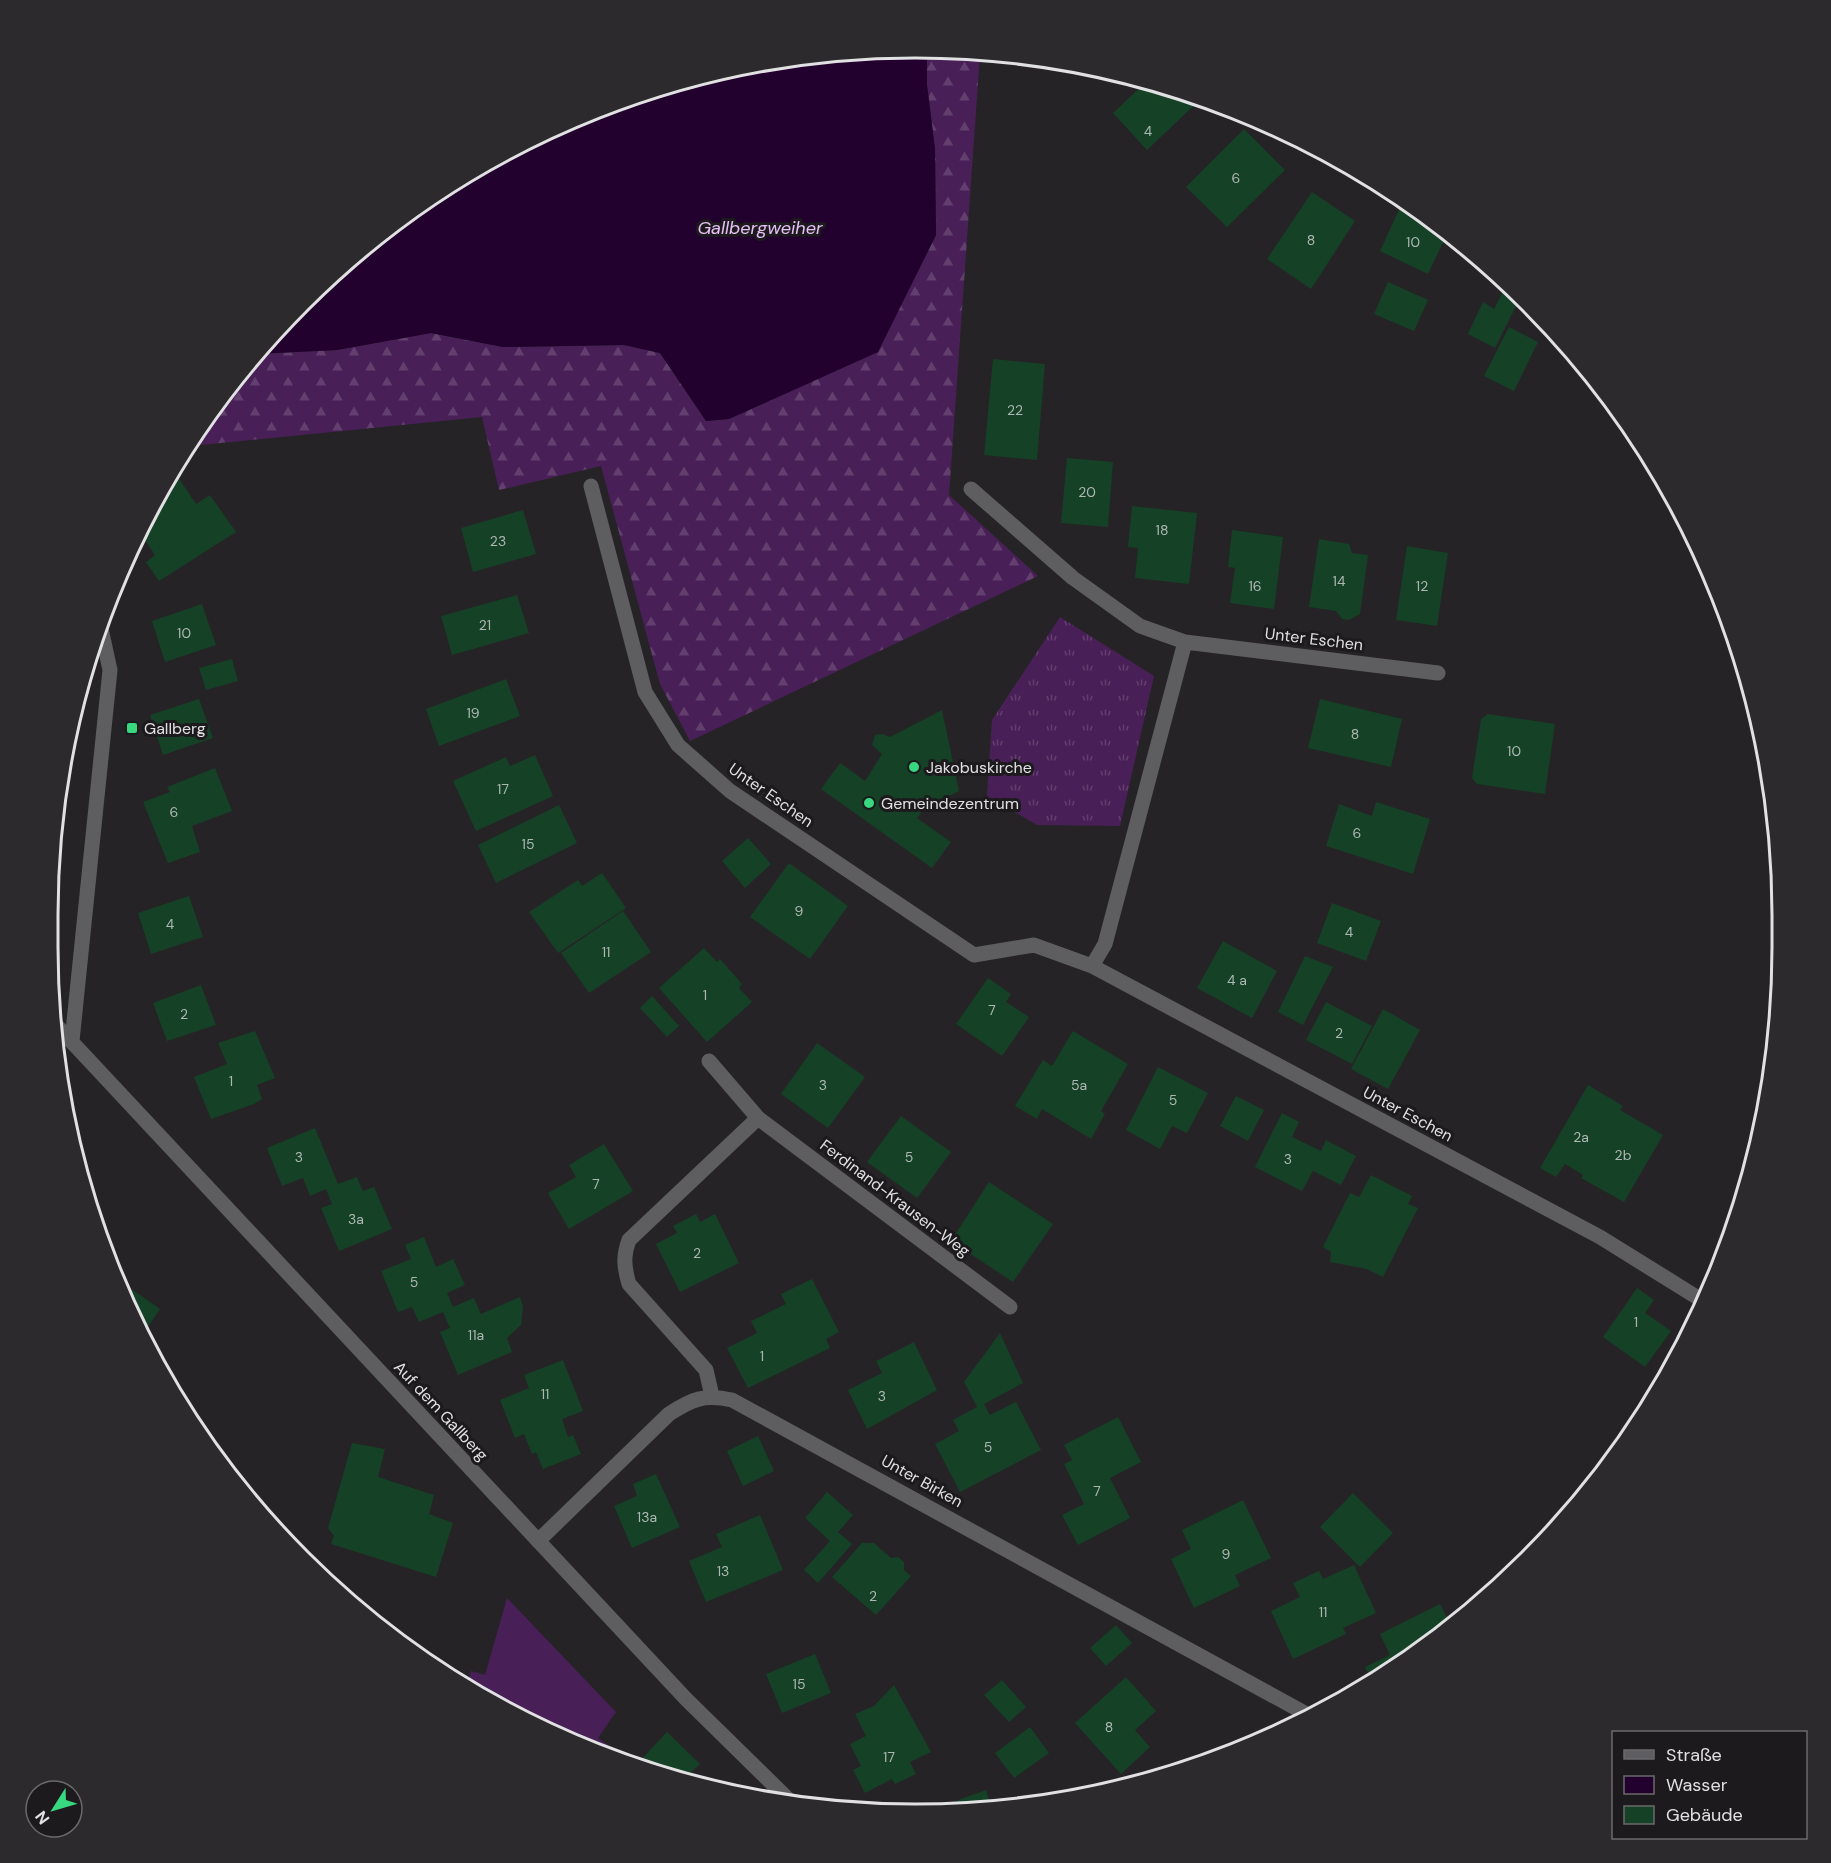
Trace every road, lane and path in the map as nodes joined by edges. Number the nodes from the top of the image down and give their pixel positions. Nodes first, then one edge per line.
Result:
1 (591, 486) dead end
2 (971, 489) dead end
3 (104, 641) edge
4 (1185, 642) junction
5 (1438, 673) dead end
6 (1092, 966) junction
7 (63, 1032) edge
8 (72, 1041) junction
9 (709, 1061) dead end
10 (758, 1119) junction
11 (1697, 1297) edge
12 (1010, 1307) dead end
13 (712, 1396) junction
14 (538, 1541) junction
15 (1303, 1712) edge
16 (782, 1794) edge

1 - 6 street, Unter Eschen
2 - 4 street, Unter Eschen
3 - 8 street
4 - 5 street, Unter Eschen
4 - 6 street
6 - 11 street, Unter Eschen
7 - 8 street, Auf dem Gallberg
8 - 14 street, Auf dem Gallberg
9 - 10 street, Ferdinand-Krausen-Weg
10 - 12 street, Ferdinand-Krausen-Weg
10 - 13 street
13 - 14 street
13 - 15 street, Unter Birken
14 - 16 street, Auf dem Gallberg

